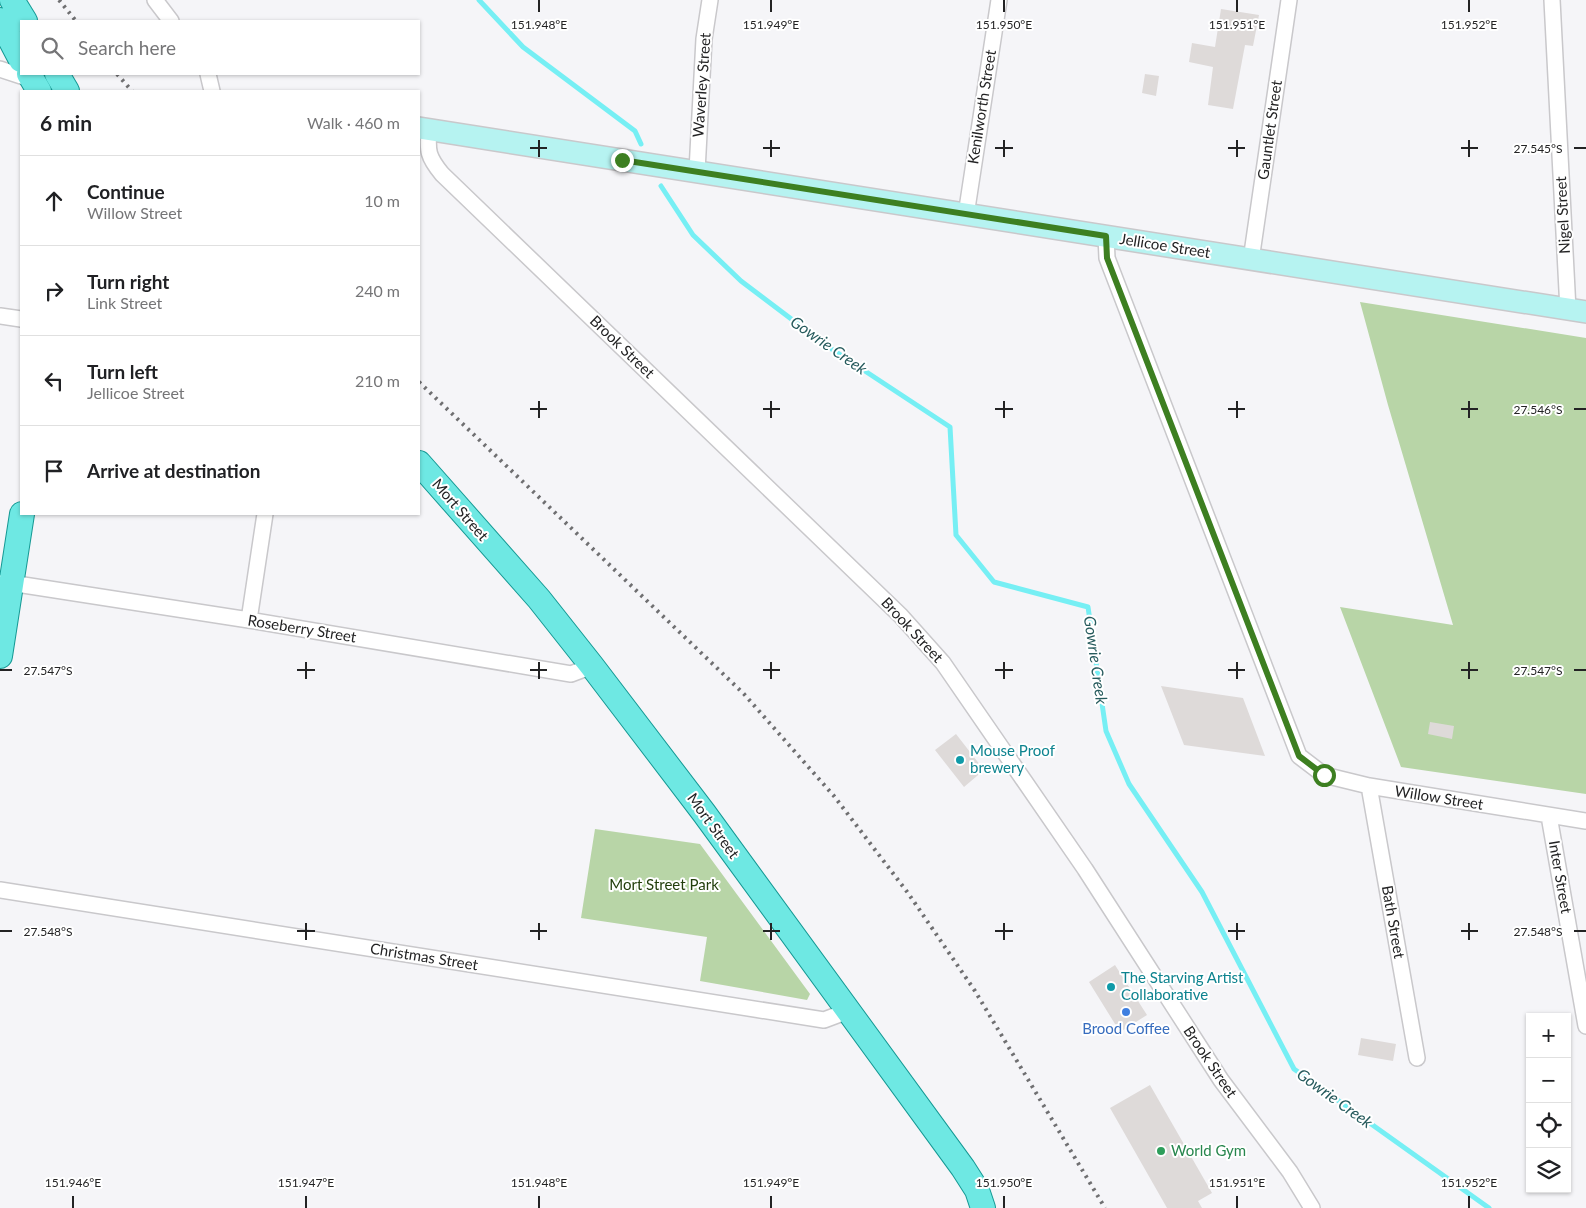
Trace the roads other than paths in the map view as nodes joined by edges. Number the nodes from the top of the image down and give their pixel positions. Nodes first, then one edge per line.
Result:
1 (12, 0) edge
2 (155, 0) edge
3 (710, 0) edge
4 (998, 0) edge
5 (1289, 0) edge
6 (1552, 0) edge
7 (0, 20) edge
8 (24, 20) edge
9 (170, 20) edge
10 (20, 57) edge
11 (0, 69) edge
12 (20, 74) edge
13 (58, 75) edge
14 (208, 75) edge
15 (66, 90) edge
16 (212, 90) edge
17 (424, 129) edge
18 (688, 170) junction
19 (966, 215) junction
20 (1106, 236) junction
21 (1251, 260) junction
22 (1577, 311) edge
23 (0, 316) edge
24 (20, 320) edge
25 (420, 464) edge
26 (22, 515) edge
27 (265, 515) edge
28 (6, 583) edge
29 (249, 620) junction
30 (0, 656) edge
31 (592, 666) junction
32 (1369, 786) junction
33 (1549, 816) junction
34 (1586, 821) edge
35 (0, 890) edge
36 (848, 1011) junction
37 (1586, 1026) edge
38 (1416, 1058) dead end
39 (983, 1208) edge
40 (1312, 1208) edge

1 - 8 main road
2 - 9 street
3 - 18 street, Waverley Street
4 - 19 street, Kenilworth Street
5 - 21 street, Gauntlet Street
6 - 22 street, Nigel Street
7 - 10 main road
11 - 12 street
13 - 15 main road
14 - 16 street
17 - 18 main road, Jellicoe Street
17 - 40 street, Brook Street
18 - 19 main road, Jellicoe Street
19 - 20 main road, Jellicoe Street
20 - 21 main road, Jellicoe Street
20 - 32 street, Willow Street
21 - 22 main road, Jellicoe Street
23 - 24 street
25 - 31 main road, Mort Street
26 - 28 main road
27 - 29 street
28 - 29 street, Roseberry Street
28 - 30 main road
29 - 31 street, Roseberry Street
31 - 36 main road, Mort Street
32 - 33 street, Willow Street
32 - 38 street, Bath Street
33 - 34 street, Willow Street
33 - 37 street, Inter Street
35 - 36 street, Christmas Street
36 - 39 main road, Mort Street

